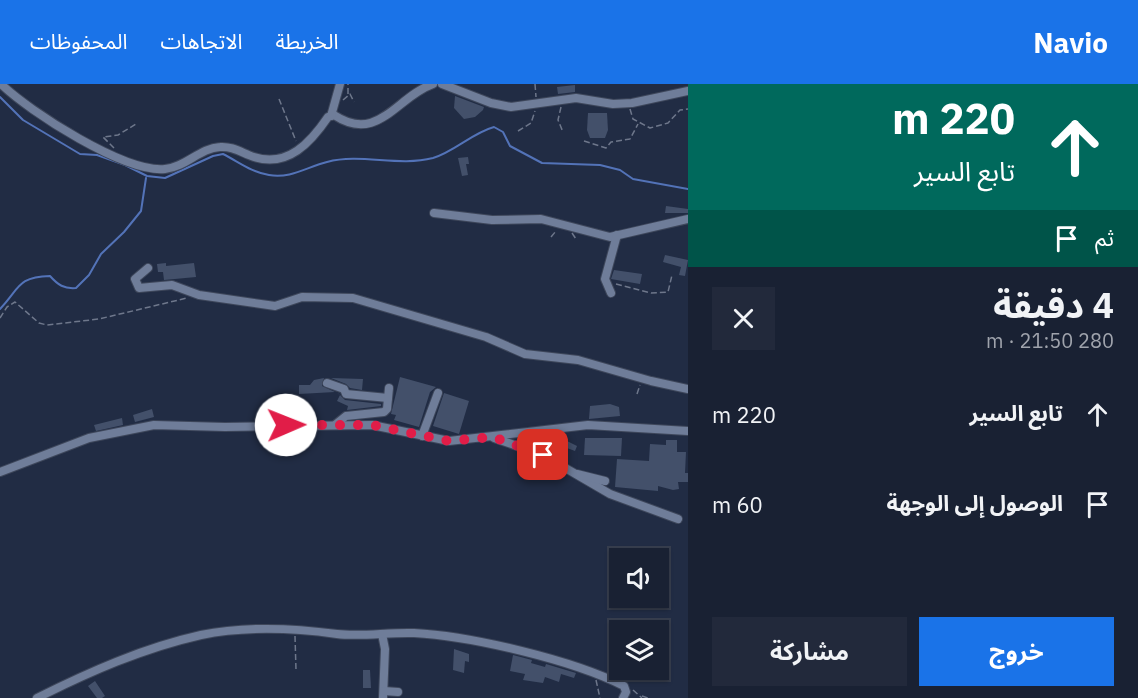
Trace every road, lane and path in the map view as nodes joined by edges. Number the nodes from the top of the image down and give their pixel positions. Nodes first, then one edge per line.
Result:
1 (1, 84) edge
2 (340, 84) edge
3 (348, 84) edge
4 (433, 84) edge
5 (442, 84) edge
6 (535, 84) edge
7 (688, 91) edge
8 (348, 94) junction
9 (279, 99) dead end
10 (563, 100) junction
11 (354, 102) dead end
12 (632, 103) junction
13 (339, 104) dead end
14 (535, 104) junction
15 (688, 110) edge
16 (332, 116) junction
17 (638, 123) junction
18 (136, 124) dead end
19 (518, 132) dead end
20 (563, 132) dead end
21 (584, 141) dead end
22 (302, 148) junction
23 (118, 150) dead end
24 (434, 213) dead end
25 (688, 219) edge
26 (617, 235) junction
27 (148, 268) dead end
28 (672, 275) dead end
29 (609, 290) joint
30 (199, 295) junction
31 (0, 318) edge
32 (643, 379) junction
33 (327, 383) dead end
34 (389, 388) dead end
35 (688, 389) edge
36 (438, 393) dead end
37 (637, 394) dead end
38 (388, 398) junction
39 (336, 424) junction
40 (688, 431) edge
41 (422, 436) junction
42 (493, 437) junction
43 (567, 471) junction
44 (0, 472) edge
45 (605, 481) dead end
46 (678, 519) dead end
47 (294, 629) junction
48 (382, 634) junction
49 (296, 670) dead end
50 (594, 674) junction
51 (624, 686) junction
52 (398, 692) dead end
53 (384, 694) edge
54 (642, 697) edge
55 (37, 698) edge
56 (600, 698) edge
57 (623, 698) edge
58 (648, 698) edge

1 - 22 street
2 - 16 street
3 - 8 path
4 - 16 street
5 - 14 street
6 - 14 path
7 - 12 street
8 - 11 path
8 - 13 path
9 - 22 path
10 - 12 street
10 - 14 street
10 - 20 path
12 - 17 path
14 - 19 path
15 - 17 path
16 - 22 street
17 - 21 path
18 - 23 path
24 - 26 street
25 - 26 street
26 - 29 street
27 - 30 street
28 - 29 path
30 - 31 path
30 - 32 street
32 - 35 street
32 - 37 path
33 - 38 street
34 - 38 street
36 - 41 street
38 - 39 street
39 - 41 street
39 - 44 street
40 - 42 street
41 - 42 street
42 - 43 street
43 - 45 street
43 - 46 street
47 - 48 street
47 - 49 path
47 - 55 street
48 - 50 street
48 - 53 street
50 - 51 street
50 - 56 path
51 - 54 path
51 - 57 street
52 - 53 street
54 - 58 path

